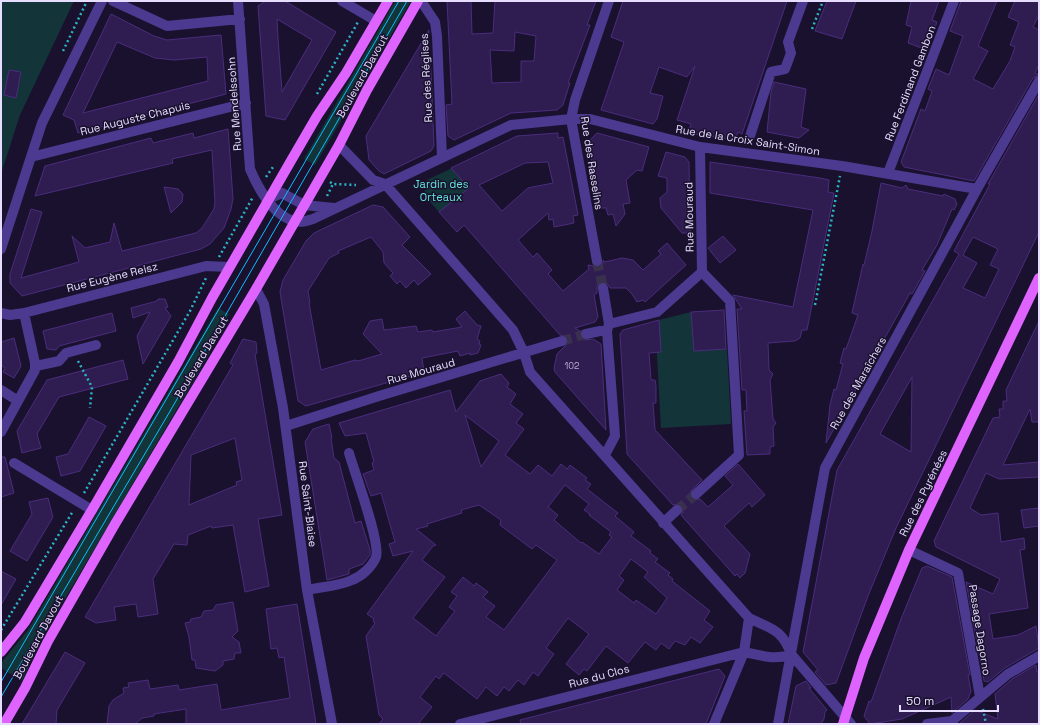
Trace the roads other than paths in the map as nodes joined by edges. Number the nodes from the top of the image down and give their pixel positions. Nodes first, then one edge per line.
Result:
1 (102, 1) edge
2 (113, 1) edge
3 (238, 1) edge
4 (342, 1) edge
5 (388, 1) edge
6 (420, 1) edge
7 (609, 1) edge
8 (803, 1) edge
9 (954, 1) edge
10 (240, 19) junction
11 (376, 21) junction
12 (1039, 81) edge
13 (246, 103) junction
14 (571, 119) junction
15 (750, 136) dead end
16 (339, 145) junction
17 (700, 147) junction
18 (31, 157) junction
19 (442, 157) junction
20 (888, 173) junction
21 (385, 184) junction
22 (978, 189) junction
23 (269, 199) junction
24 (304, 205) junction
25 (336, 209) junction
26 (294, 221) junction
27 (1, 249) edge
28 (597, 262) tunnel mouth
29 (229, 267) junction
30 (702, 272) junction
31 (1039, 278) edge
32 (603, 288) tunnel mouth
33 (256, 289) junction
34 (1, 313) edge
35 (24, 313) junction
36 (608, 327) junction
37 (586, 334) tunnel mouth
38 (562, 341) tunnel mouth
39 (96, 345) dead end
40 (524, 353) junction
41 (36, 366) junction
42 (1, 390) edge
43 (18, 400) junction
44 (286, 426) junction
45 (1, 432) edge
46 (349, 453) dead end
47 (605, 455) junction
48 (14, 463) dead end
49 (696, 494) tunnel mouth
50 (92, 510) junction
51 (677, 510) tunnel mouth
52 (663, 523) junction
53 (909, 550) junction
54 (307, 590) junction
55 (749, 618) junction
56 (1, 652) edge
57 (744, 652) junction
58 (791, 654) junction
59 (1039, 656) edge
60 (980, 697) junction
61 (497, 719) edge
62 (846, 721) edge
63 (4, 724) edge
64 (332, 724) edge
65 (460, 724) edge
66 (714, 724) edge
67 (778, 724) edge
68 (926, 724) edge

1 - 18 street
2 - 10 street
3 - 10 street, Rue Mendelssohn
4 - 11 street
5 - 11 main road, Boulevard Davout
6 - 16 main road, Boulevard Davout
6 - 19 street, Rue des Réglises
7 - 14 street, Rue des Rasselins
8 - 15 street
9 - 20 street, Rue Ferdinand Gambon
10 - 13 street, Rue Mendelssohn
11 - 23 main road, Boulevard Davout
12 - 22 street, Rue des Maraîchers
13 - 18 street, Rue Auguste Chapuis
13 - 23 street, Rue Mendelssohn
14 - 17 street, Rue de la Croix Saint-Simon
14 - 19 street, Rue de la Croix Saint-Simon
14 - 28 street, Rue des Rasselins
16 - 21 street
16 - 24 main road, Boulevard Davout
17 - 20 street, Rue de la Croix Saint-Simon
17 - 30 street, Rue Mouraud
18 - 27 street
19 - 21 street, Rue de la Croix Saint-Simon
20 - 22 street, Rue de la Croix Saint-Simon
21 - 25 street, Rue de la Croix Saint-Simon
21 - 40 street
22 - 58 street, Rue des Maraîchers
23 - 24 street
23 - 26 street, Rue Mendelssohn
23 - 29 main road, Boulevard Davout
24 - 25 street
24 - 26 main road, Boulevard Davout
25 - 26 street, Rue de la Croix Saint-Simon
26 - 33 main road, Boulevard Davout
29 - 35 street, Rue Eugène Reisz
29 - 50 main road, Boulevard Davout
30 - 36 street
30 - 49 street
31 - 53 main road, Rue des Pyrénées
32 - 36 street
33 - 44 street, Rue Saint-Blaise
33 - 63 main road, Boulevard Davout
34 - 35 street, Rue Eugène Reisz
35 - 41 street
36 - 37 street
36 - 47 street
38 - 40 street, Rue Mouraud
39 - 41 street
40 - 44 street, Rue Mouraud
40 - 47 street
41 - 43 street
42 - 43 street
43 - 45 street
44 - 54 street, Rue Saint-Blaise
46 - 54 street
47 - 52 street
48 - 50 street
50 - 56 main road, Boulevard Davout
51 - 52 street
52 - 55 street
53 - 60 street, Passage Dagorno
53 - 62 main road, Rue des Pyrénées
54 - 64 street, Rue Saint-Blaise
55 - 57 street
55 - 58 street
57 - 58 street
57 - 61 street, Rue du Clos
57 - 66 street
58 - 62 street
58 - 67 street, Rue des Maraîchers
59 - 60 street
60 - 68 street
61 - 65 street, Rue du Clos

